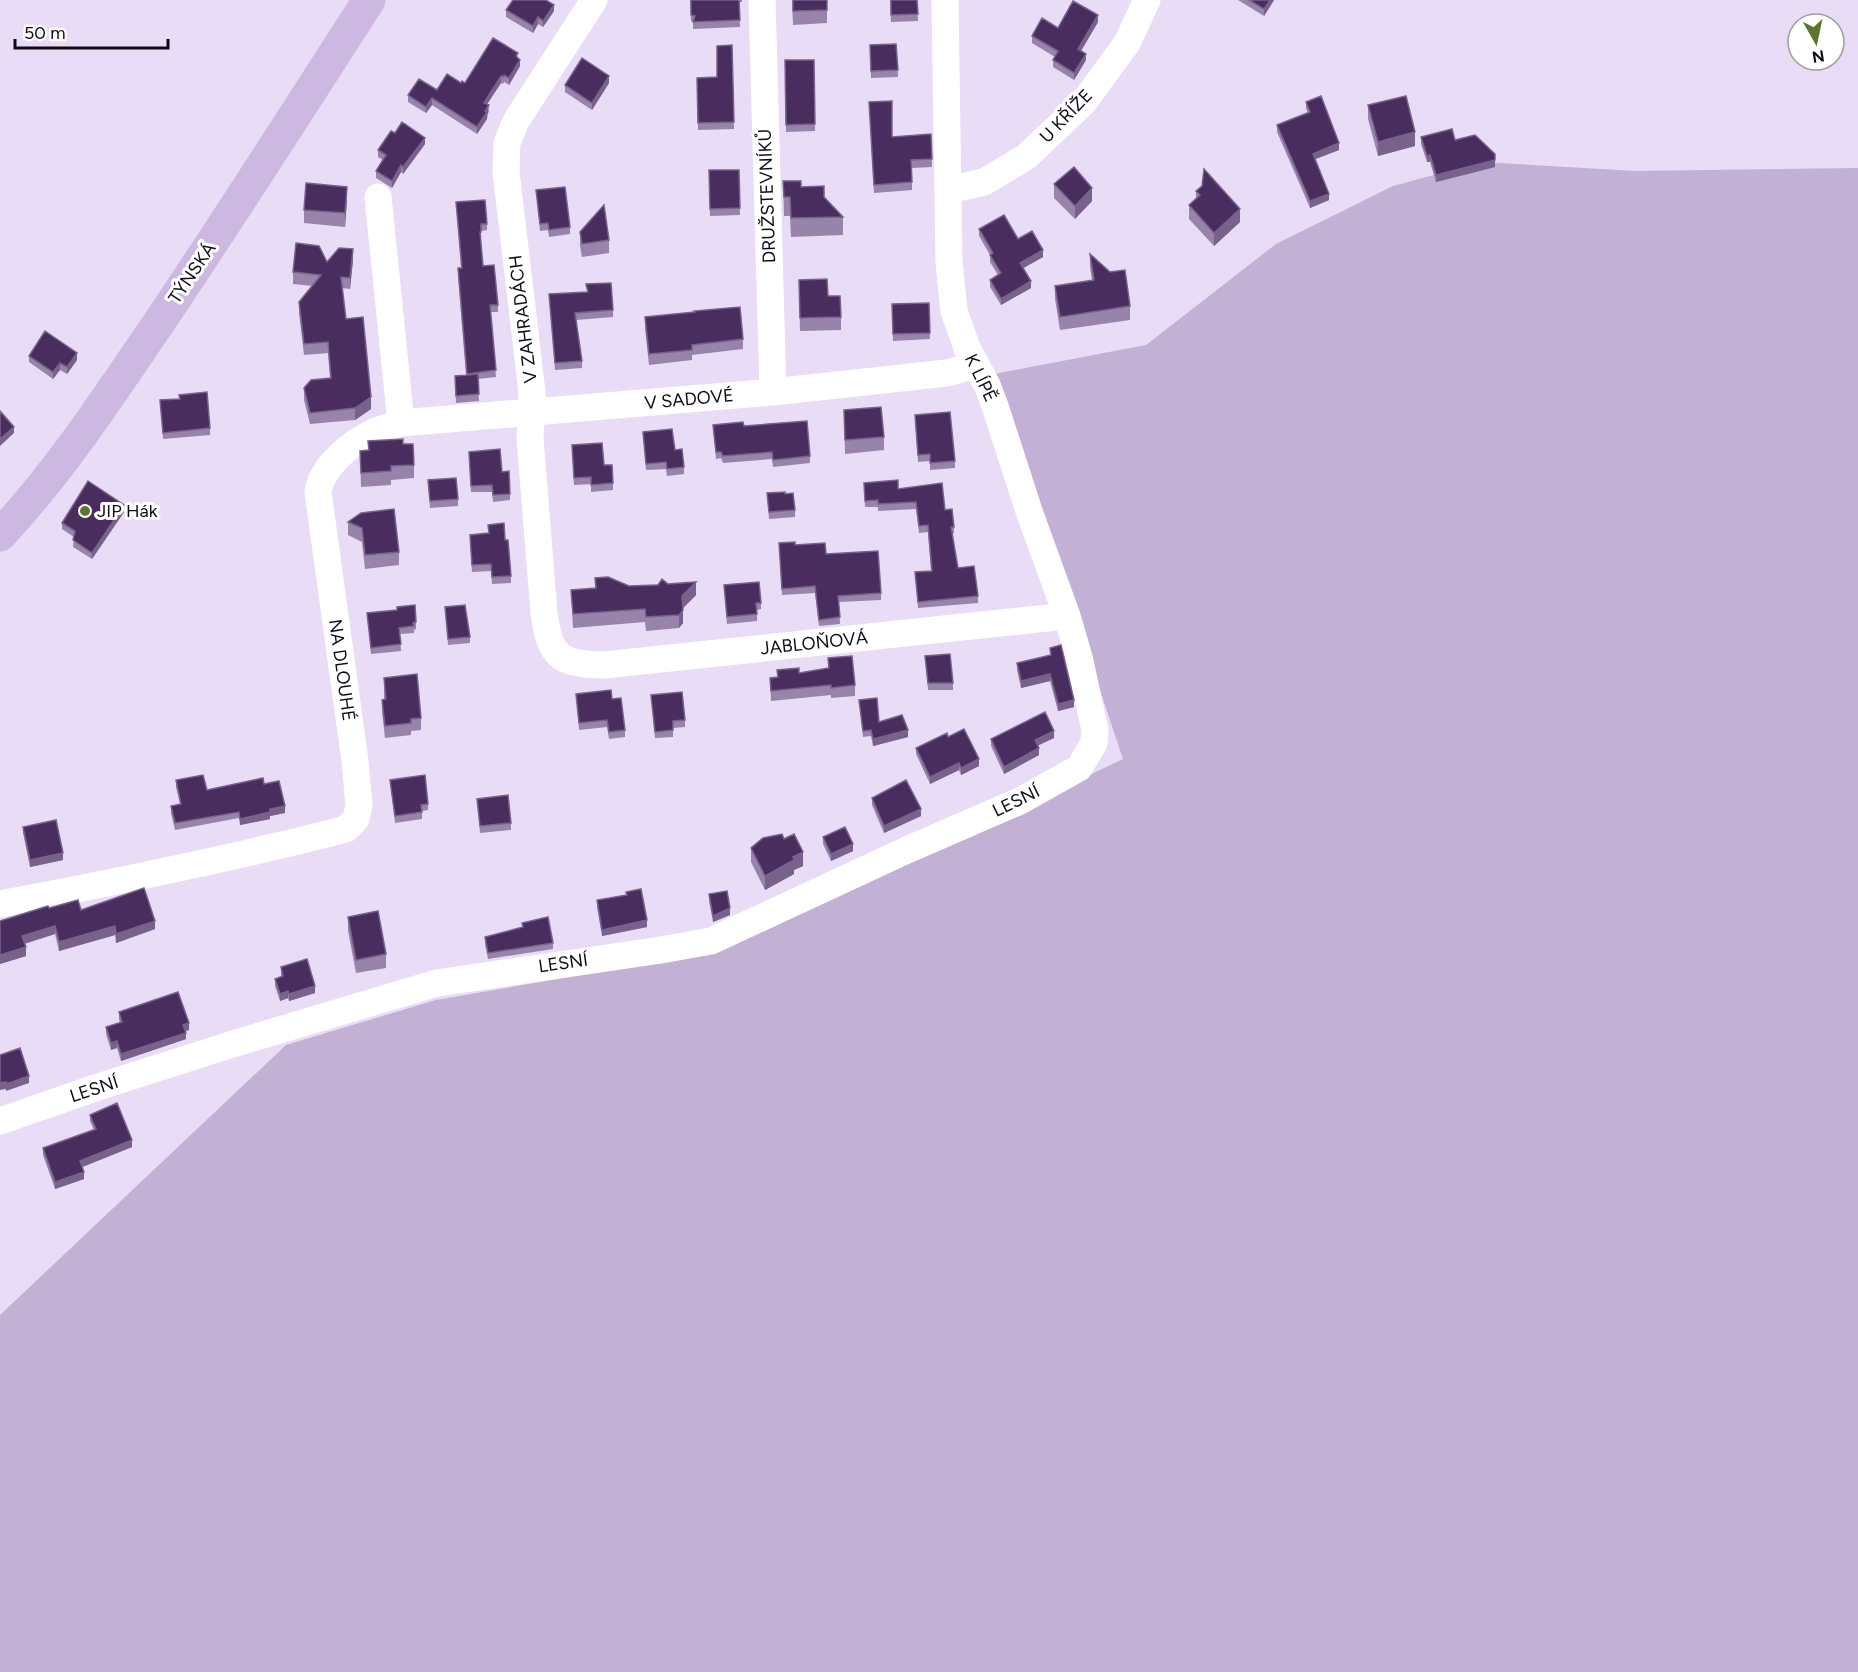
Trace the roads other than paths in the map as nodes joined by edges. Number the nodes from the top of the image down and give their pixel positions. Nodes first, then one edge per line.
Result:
1 (369, 0) edge
2 (594, 0) edge
3 (762, 0) edge
4 (945, 0) edge
5 (1147, 0) edge
6 (948, 189) junction
7 (378, 197) dead end
8 (976, 365) junction
9 (773, 392) junction
10 (531, 412) junction
11 (400, 423) junction
12 (0, 535) edge
13 (1067, 616) junction
14 (561, 658) joint
15 (1094, 744) joint
16 (0, 904) edge
17 (0, 1121) edge

1 - 12 main road, TÝNSKÁ
2 - 10 street, V ZAHRADÁCH
3 - 9 street, DRUŽSTEVNÍKŮ
4 - 6 street, K LÍPĚ
5 - 6 street, U KŘÍŽE
6 - 8 street, K LÍPĚ
7 - 11 street
8 - 9 street, V SADOVÉ
8 - 13 street, K LÍPĚ
9 - 10 street, V SADOVÉ
10 - 11 street, V SADOVÉ
10 - 14 street, V ZAHRADÁCH
11 - 16 street, NA DLOUHÉ
13 - 14 street, JABLOŇOVÁ
13 - 15 street, K LÍPĚ
15 - 17 street, LESNÍ

